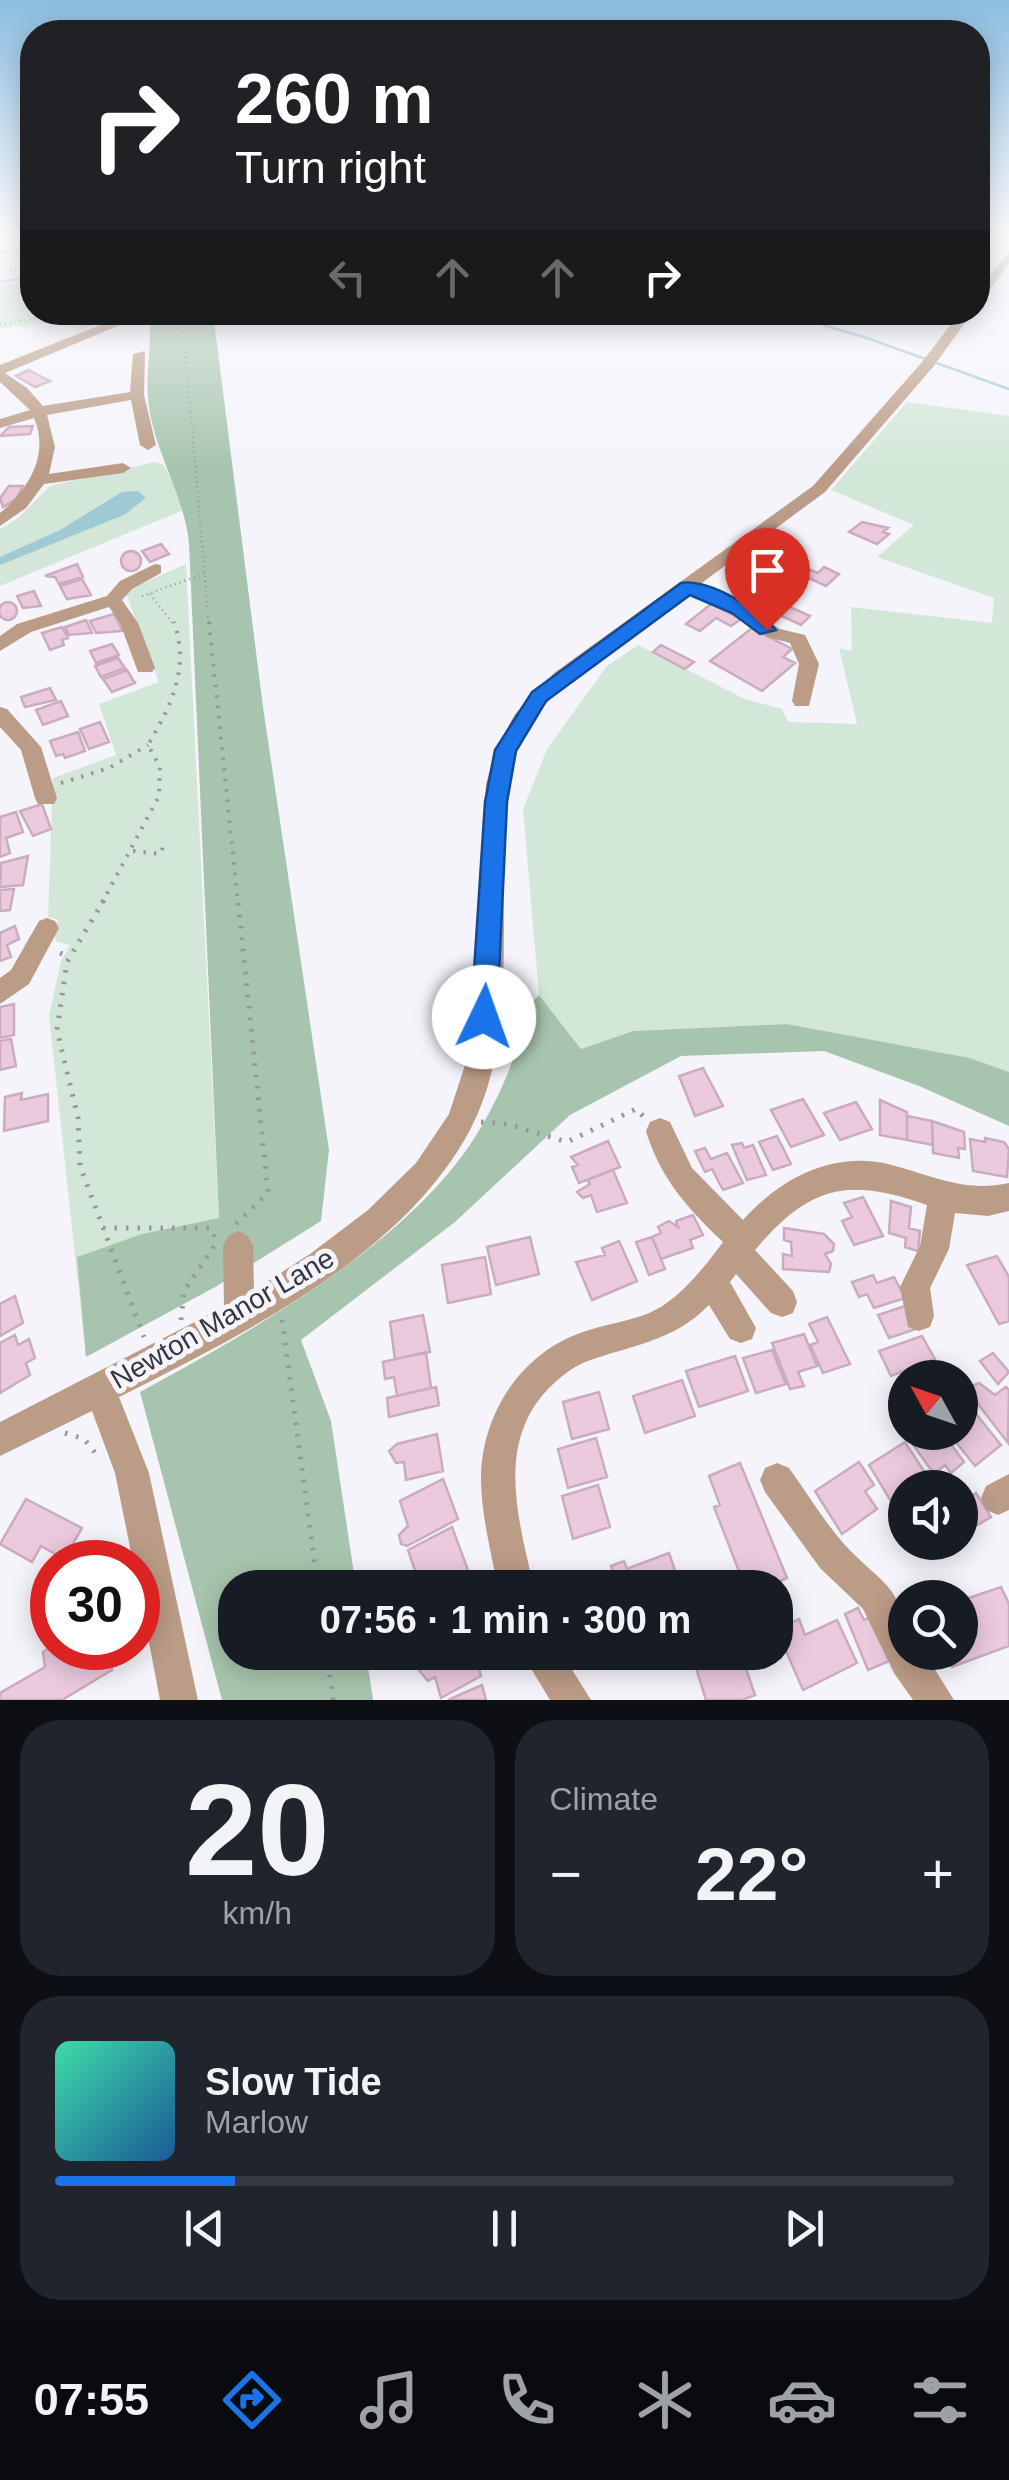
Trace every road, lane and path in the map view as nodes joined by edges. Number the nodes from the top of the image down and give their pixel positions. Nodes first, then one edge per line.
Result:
1 (115, 325) edge
2 (183, 325) edge
3 (958, 325) edge
4 (140, 354) dead end
5 (1, 364) edge
6 (138, 396) junction
7 (42, 411) junction
8 (0, 424) edge
9 (148, 445) dead end
10 (123, 468) dead end
11 (40, 480) junction
12 (0, 520) edge
13 (155, 568) dead end
14 (207, 573) junction
15 (688, 587) junction
16 (119, 592) junction
17 (150, 594) junction
18 (0, 645) edge
19 (145, 668) dead end
20 (802, 702) dead end
21 (0, 714) edge
22 (148, 745) junction
23 (44, 790) junction
24 (18, 794) dead end
25 (163, 847) dead end
26 (133, 851) junction
27 (53, 947) junction
28 (0, 993) edge
29 (461, 1120) junction
30 (656, 1149) joint
31 (943, 1196) junction
32 (1009, 1197) edge
33 (104, 1228) junction
34 (228, 1245) junction
35 (739, 1245) junction
36 (708, 1281) junction
37 (278, 1290) junction
38 (782, 1302) dead end
39 (239, 1313) junction
40 (919, 1316) dead end
41 (182, 1320) dead end
42 (741, 1328) dead end
43 (152, 1360) junction
44 (100, 1388) junction
45 (43, 1418) junction
46 (0, 1440) edge
47 (100, 1459) dead end
48 (777, 1480) dead end
49 (316, 1570) edge
50 (513, 1570) edge
51 (329, 1670) edge
52 (551, 1670) edge
53 (179, 1700) edge
54 (333, 1700) edge
55 (572, 1700) edge
56 (935, 1700) edge

1 - 5 street
2 - 14 path
3 - 15 street, Newton Manor Lane
4 - 6 street
5 - 7 street
6 - 7 street
6 - 9 street
7 - 8 street
7 - 11 street
10 - 11 street
11 - 12 street
13 - 16 street
14 - 17 path
14 - 34 path
15 - 20 street
15 - 29 street, Newton Manor Lane
16 - 17 path
16 - 18 street
16 - 19 street
17 - 22 path
21 - 23 street
22 - 23 path
22 - 26 path
23 - 24 street
25 - 26 path
26 - 27 path
27 - 28 street
27 - 33 path
29 - 30 path
29 - 37 street, Newton Manor Lane
30 - 35 street
31 - 32 street
31 - 35 street
31 - 40 street
33 - 34 path
33 - 43 path
34 - 39 street
34 - 41 path
35 - 36 street
35 - 38 street
36 - 42 street
36 - 50 street
37 - 39 street, Newton Manor Lane
37 - 49 path
39 - 43 street, Newton Manor Lane
43 - 44 street, Newton Manor Lane
44 - 45 street, Newton Manor Lane
44 - 53 street
45 - 46 street, Newton Manor Lane
45 - 47 path
48 - 56 street
51 - 54 path
52 - 55 street

